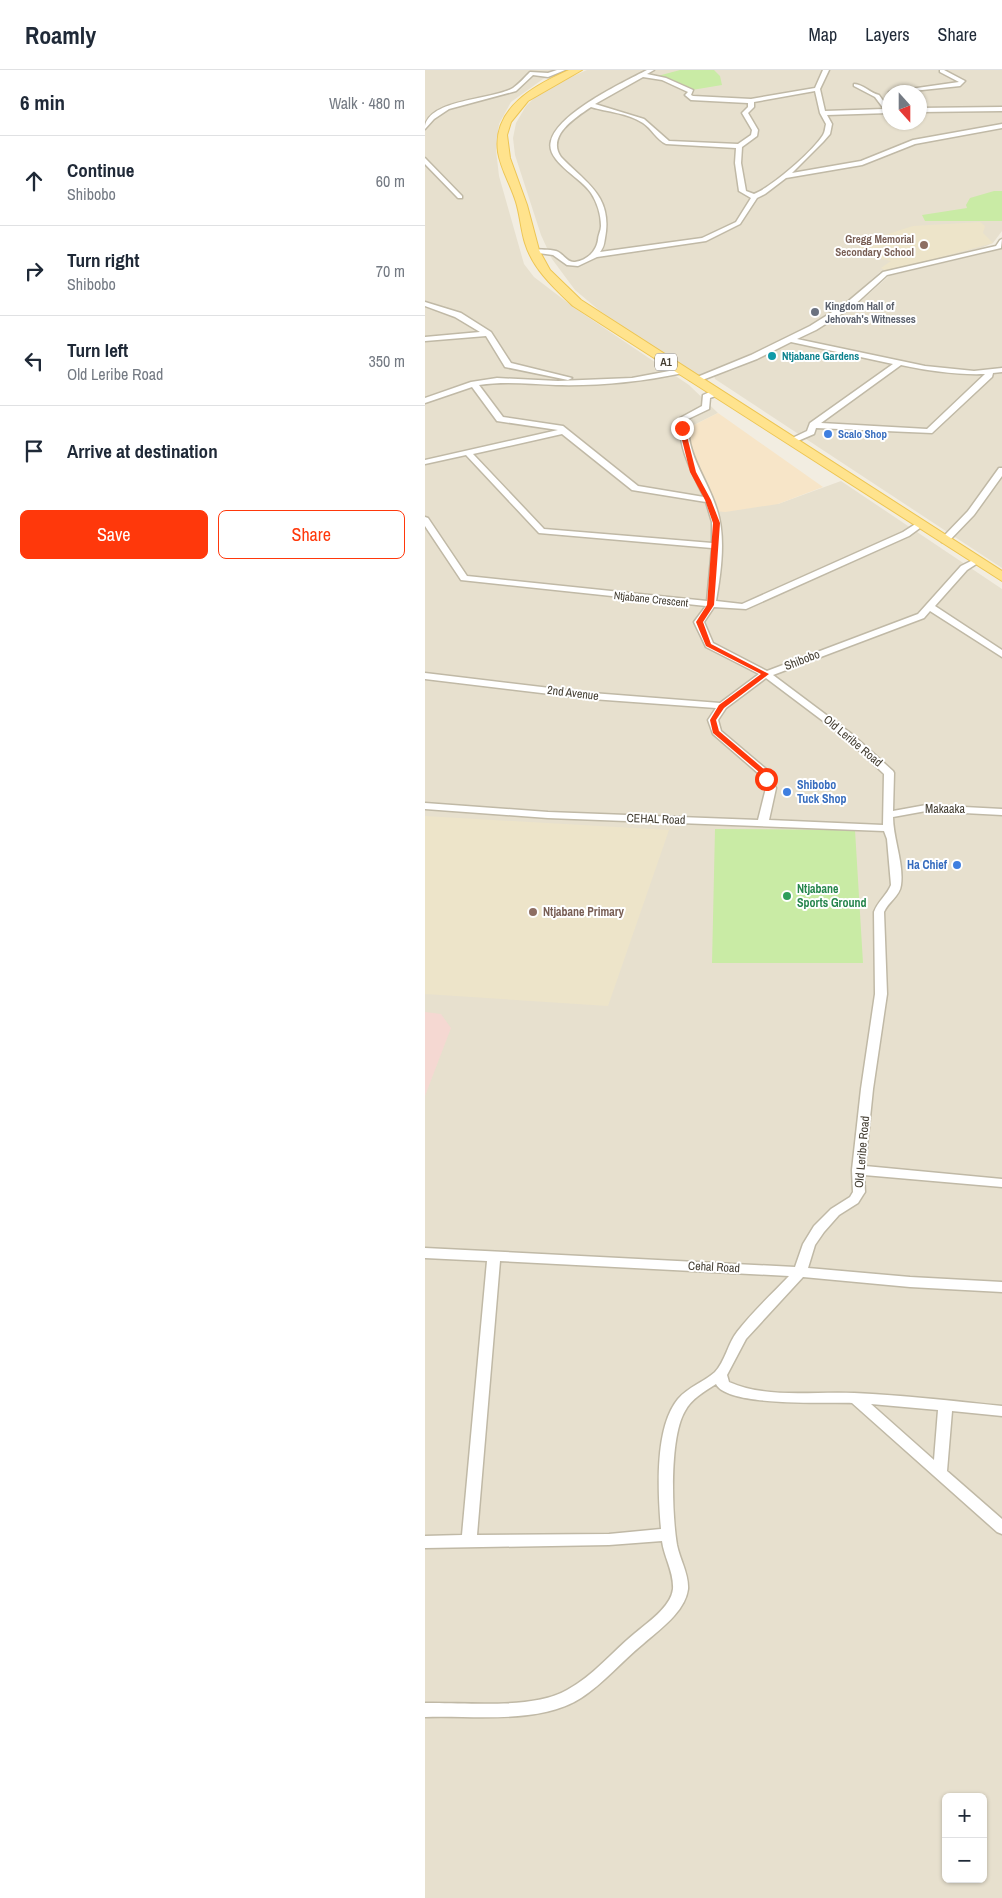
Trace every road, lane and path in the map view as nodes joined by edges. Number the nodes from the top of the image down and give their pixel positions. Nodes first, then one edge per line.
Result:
1 (562, 70) edge
2 (577, 70) edge
3 (651, 70) edge
4 (826, 70) edge
5 (942, 71) edge
6 (534, 72) edge
7 (641, 75) junction
8 (856, 85) dead end
9 (927, 88) edge
10 (817, 89) junction
11 (882, 94) edge
12 (871, 95) junction
13 (751, 101) junction
14 (882, 102) edge
15 (589, 104) junction
16 (1002, 108) edge
17 (927, 110) edge
18 (882, 111) edge
19 (823, 113) junction
20 (1002, 126) edge
21 (425, 127) edge
22 (739, 146) junction
23 (425, 160) edge
24 (786, 176) junction
25 (755, 196) junction
26 (460, 198) dead end
27 (1002, 241) edge
28 (533, 251) junction
29 (595, 255) junction
30 (425, 304) edge
31 (488, 334) junction
32 (789, 338) junction
33 (425, 339) edge
34 (899, 363) junction
35 (1002, 370) edge
36 (680, 371) junction
37 (989, 371) junction
38 (694, 380) junction
39 (576, 382) junction
40 (473, 384) junction
41 (715, 393) junction
42 (425, 401) edge
43 (813, 425) junction
44 (564, 431) junction
45 (790, 441) junction
46 (467, 452) junction
47 (425, 462) edge
48 (1002, 470) edge
49 (708, 500) junction
50 (425, 520) edge
51 (920, 525) junction
52 (945, 540) junction
53 (715, 546) junction
54 (977, 561) junction
55 (1002, 577) edge
56 (710, 605) junction
57 (930, 607) junction
58 (1002, 654) edge
59 (766, 674) junction
60 (425, 676) edge
61 (721, 706) junction
62 (425, 806) edge
63 (1002, 812) edge
64 (889, 815) junction
65 (763, 822) junction
66 (888, 828) junction
67 (858, 1170) junction
68 (1002, 1183) edge
69 (425, 1253) edge
70 (494, 1256) junction
71 (800, 1272) junction
72 (1002, 1288) edge
73 (720, 1375) junction
74 (855, 1398) junction
75 (945, 1406) junction
76 (1002, 1411) edge
77 (939, 1474) junction
78 (1002, 1528) edge
79 (669, 1534) junction
80 (469, 1539) junction
81 (425, 1542) edge
82 (425, 1710) edge

1 - 6 street
2 - 28 main road, A1
3 - 7 street
4 - 10 street
5 - 9 street
6 - 21 street
7 - 13 street
7 - 15 street
8 - 12 street
10 - 13 street
10 - 19 street
11 - 12 street
12 - 14 street
13 - 22 street
15 - 22 street
15 - 29 street
16 - 17 street
18 - 19 street
19 - 24 street
20 - 24 street
22 - 25 street
23 - 26 street
24 - 25 street
25 - 29 street
27 - 32 street
28 - 29 street
28 - 36 main road, A1
30 - 31 street
31 - 33 street
31 - 39 street
32 - 34 street
32 - 38 street
34 - 37 street
34 - 43 street
35 - 37 street
36 - 38 main road, A1
36 - 39 street
37 - 43 street
38 - 41 main road, A1
39 - 40 street
40 - 42 street
40 - 44 street
41 - 45 main road, A1
41 - 49 street, Old Leribe Road
43 - 45 street
44 - 46 street
44 - 49 street
45 - 51 main road, A1
46 - 47 street
46 - 53 street
48 - 52 street
49 - 53 street, Old Leribe Road
50 - 56 street, Ntjabane Crescent
51 - 52 main road, A1
51 - 56 street, Ntjabane Crescent
52 - 54 main road, A1
53 - 56 street, Old Leribe Road
54 - 55 main road, A1
54 - 57 street, Shibobo
56 - 59 street, Old Leribe Road
57 - 58 street
57 - 59 street, Shibobo
59 - 61 street, Shibobo
59 - 64 street, Old Leribe Road
60 - 61 street, 2nd Avenue
61 - 65 street
62 - 65 street, CEHAL Road
63 - 64 street, Makaaka
64 - 66 street, Old Leribe Road
65 - 66 street, CEHAL Road
66 - 67 street, Old Leribe Road
67 - 68 street
67 - 71 street, Old Leribe Road
69 - 70 street, Cehal Road
70 - 71 street, Cehal Road
70 - 80 street
71 - 72 street, Cehal Road
71 - 73 street
73 - 74 street
73 - 79 street
74 - 75 street
74 - 77 street
75 - 76 street
75 - 77 street
77 - 78 street
79 - 80 street
79 - 82 street
80 - 81 street

